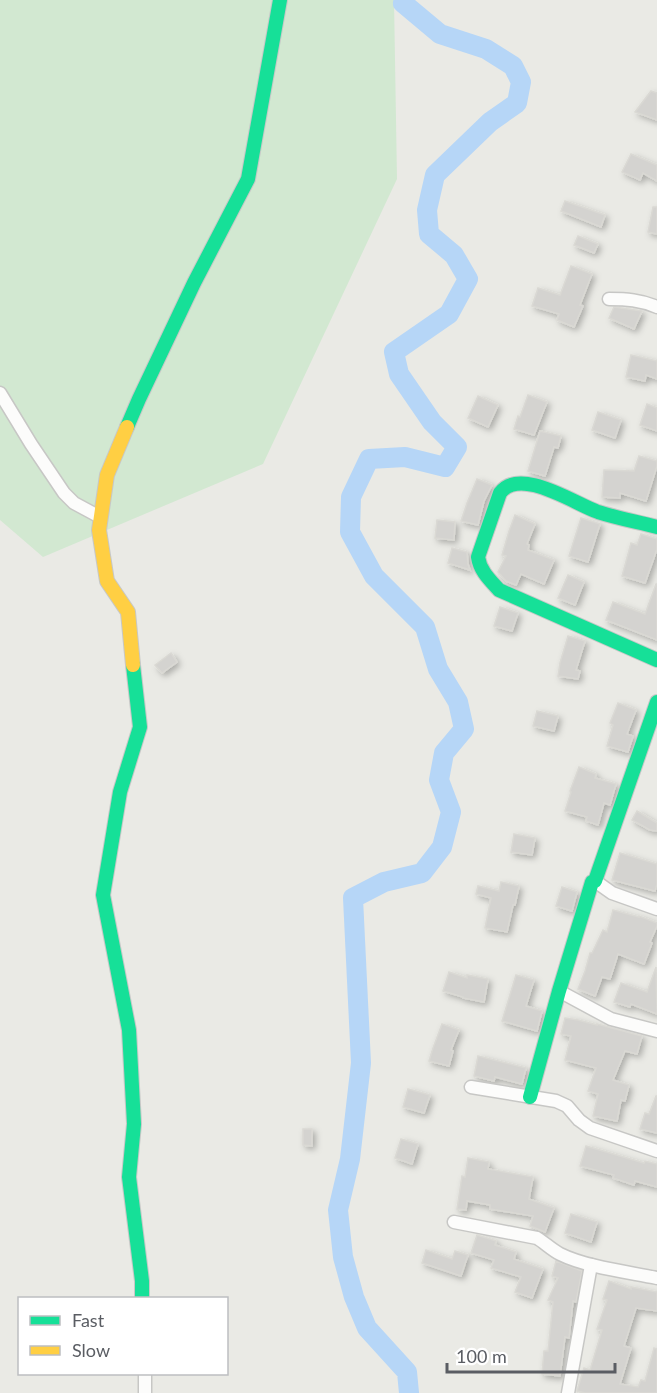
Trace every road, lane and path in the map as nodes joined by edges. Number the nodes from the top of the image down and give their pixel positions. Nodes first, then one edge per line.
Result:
1 (280, 0) edge
2 (609, 299) dead end
3 (657, 307) edge
4 (0, 393) edge
5 (100, 517) junction
6 (657, 527) edge
7 (657, 660) edge
8 (657, 702) edge
9 (595, 881) junction
10 (657, 909) edge
11 (559, 991) junction
12 (657, 1031) edge
13 (471, 1087) dead end
14 (530, 1097) junction
15 (657, 1151) edge
16 (454, 1222) dead end
17 (591, 1265) junction
18 (657, 1278) edge
19 (142, 1297) edge
20 (145, 1375) edge
21 (145, 1393) edge
22 (568, 1393) edge

1 - 5 street
2 - 3 street
4 - 5 street
5 - 19 street
6 - 7 street
8 - 9 street
9 - 10 street
9 - 11 street
11 - 12 street
11 - 14 street
13 - 14 street
14 - 15 street
16 - 17 street
17 - 18 street
17 - 22 street
20 - 21 street

